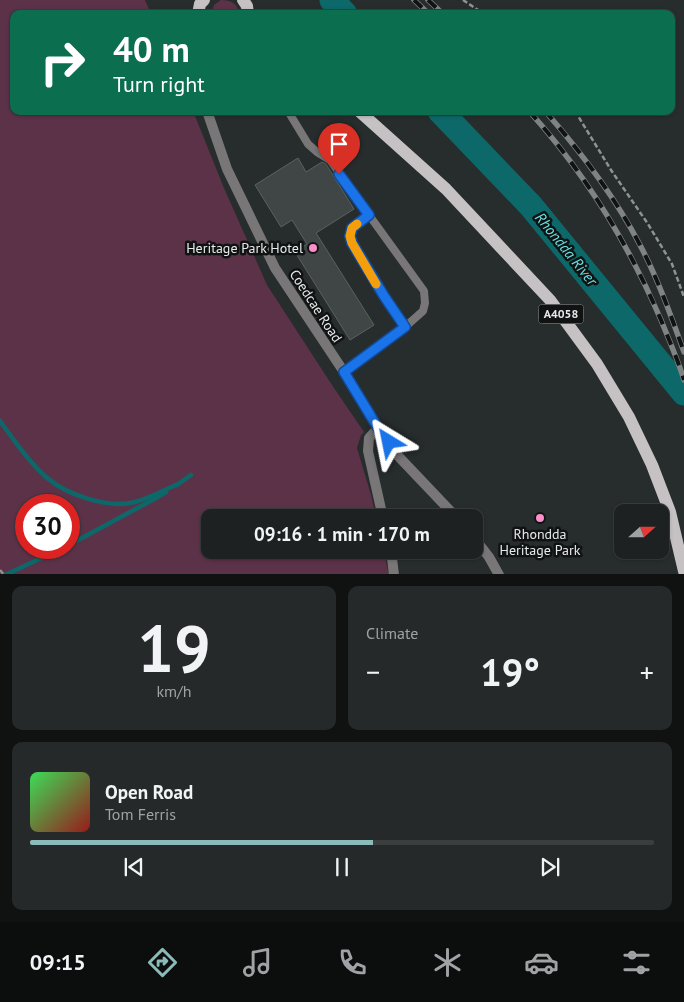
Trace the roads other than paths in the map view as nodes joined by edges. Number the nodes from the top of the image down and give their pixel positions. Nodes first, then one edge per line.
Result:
1 (208, 115) edge
2 (290, 115) edge
3 (363, 115) edge
4 (369, 215) junction
5 (405, 327) junction
6 (344, 372) junction
7 (378, 428) junction
8 (381, 509) edge
9 (449, 509) edge
10 (483, 549) edge
11 (392, 559) edge
12 (684, 571) edge
13 (394, 574) edge
14 (499, 574) edge

1 - 6 street, Coedcae Road
2 - 4 lane
3 - 12 main road, A4058
4 - 5 lane
4 - 5 lane
5 - 6 lane
6 - 7 street, Coedcae Road
7 - 8 street
7 - 9 street, Coedcae Road
10 - 14 street
11 - 13 street

